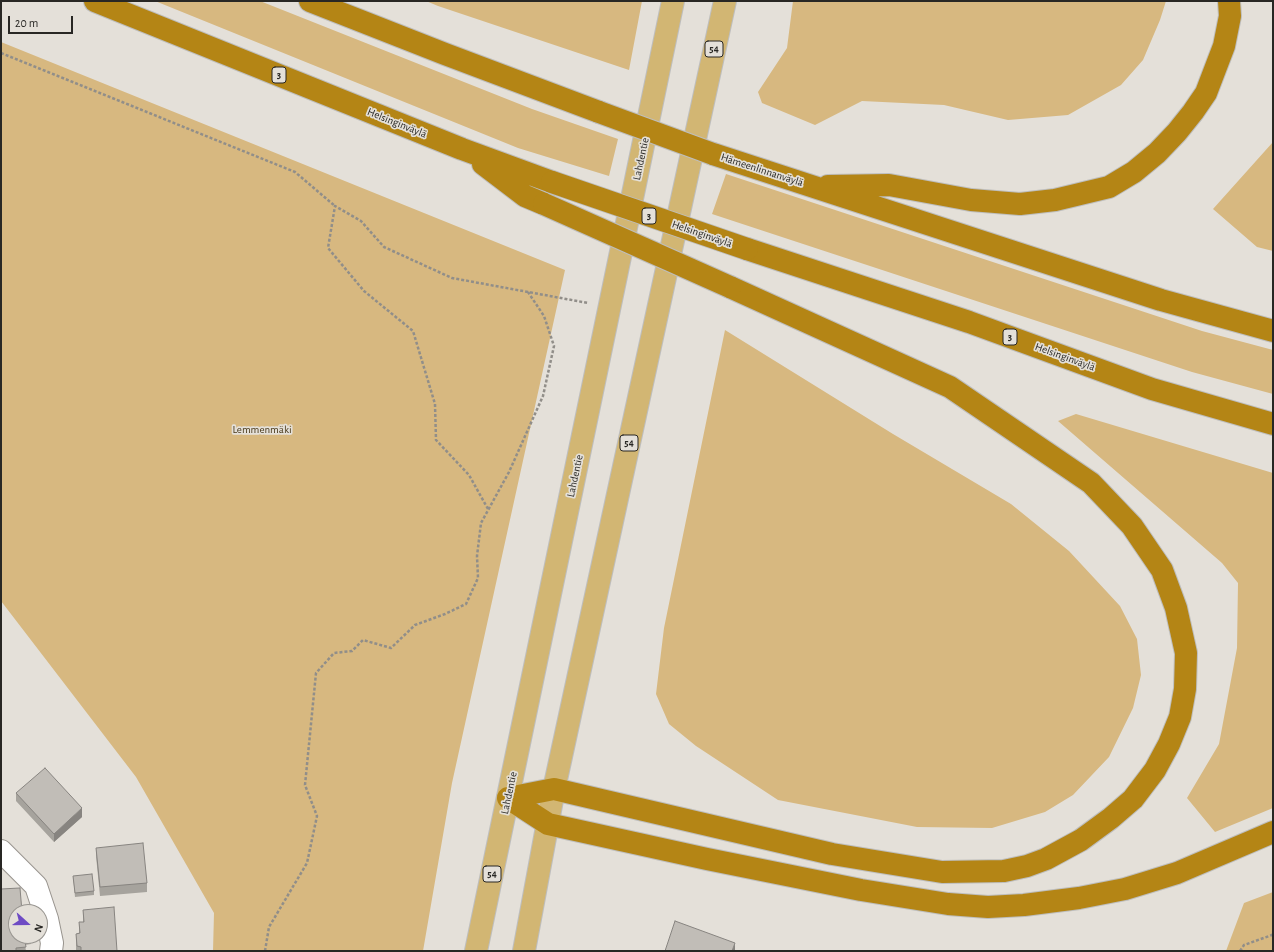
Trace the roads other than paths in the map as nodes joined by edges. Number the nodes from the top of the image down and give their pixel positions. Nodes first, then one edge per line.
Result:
1 (95, 1) edge
2 (310, 1) edge
3 (673, 1) edge
4 (725, 1) edge
5 (1229, 1) edge
6 (462, 149) junction
7 (812, 186) junction
8 (1273, 331) edge
9 (1273, 424) edge
10 (554, 789) junction
11 (508, 798) junction
12 (548, 824) junction
13 (1273, 832) edge
14 (1, 851) edge
15 (51, 951) edge
16 (476, 951) edge
17 (524, 951) edge

1 - 6 highway, Helsinginväylä / 3
2 - 7 highway, Hämeenlinnanväylä, bridge
3 - 11 main road, Lahdentie / 54
4 - 10 main road, 54
5 - 7 highway
6 - 9 highway, Helsinginväylä / 3, bridge
6 - 10 highway, bridge
7 - 8 highway
10 - 11 highway
10 - 12 main road, 54
11 - 12 highway
11 - 16 main road, Lahdentie / 54
12 - 13 highway
12 - 17 main road, 54
14 - 15 street

